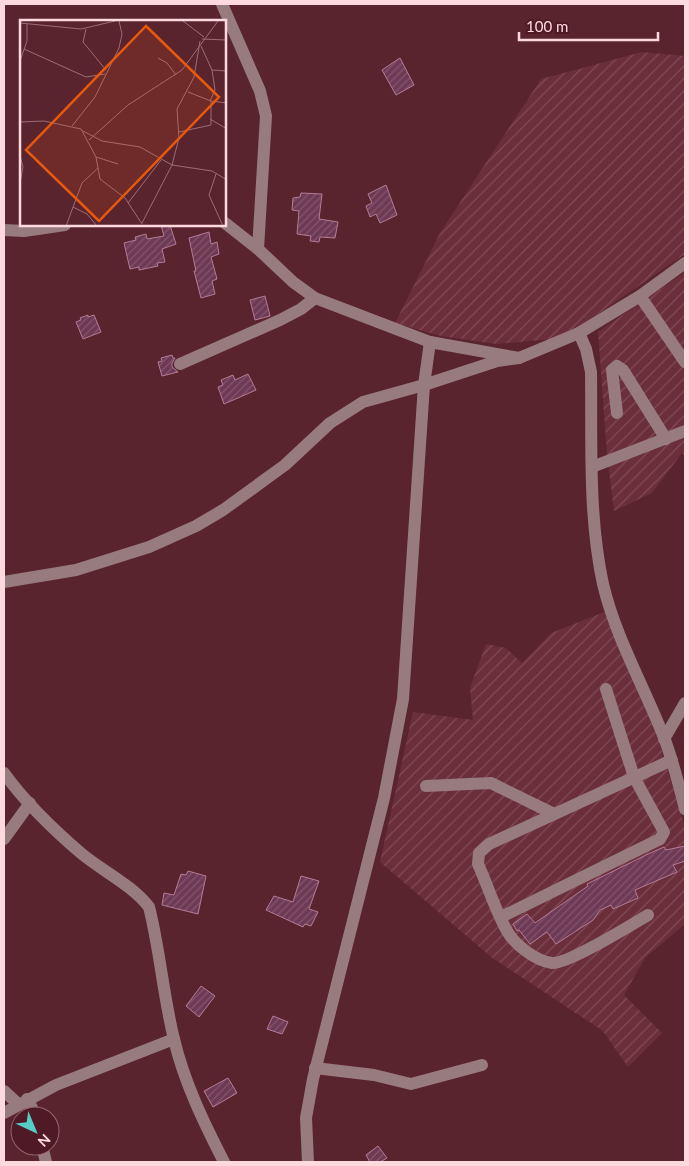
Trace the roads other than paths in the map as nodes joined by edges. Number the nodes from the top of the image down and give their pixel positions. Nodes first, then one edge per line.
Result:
1 (222, 4) edge
2 (226, 224) edge
3 (58, 226) edge
4 (4, 230) edge
5 (258, 249) junction
6 (685, 263) edge
7 (640, 296) junction
8 (315, 298) junction
9 (579, 333) junction
10 (430, 342) junction
11 (519, 358) junction
12 (685, 362) edge
13 (180, 364) dead end
14 (424, 385) junction
15 (617, 413) dead end
16 (685, 432) edge
17 (666, 439) junction
18 (592, 468) junction
19 (4, 582) edge
20 (606, 689) dead end
21 (685, 703) edge
22 (664, 739) junction
23 (677, 766) edge
24 (4, 773) edge
25 (634, 777) junction
26 (426, 786) dead end
27 (30, 803) junction
28 (685, 809) edge
29 (554, 814) junction
30 (4, 839) edge
31 (648, 915) dead end
32 (501, 916) junction
33 (174, 1039) junction
34 (482, 1065) dead end
35 (315, 1068) junction
36 (4, 1091) edge
37 (22, 1102) junction
38 (29, 1106) edge
39 (4, 1113) edge
40 (224, 1162) edge
41 (308, 1162) edge

1 - 5 street
2 - 5 street
3 - 4 street
5 - 8 street
6 - 7 street
7 - 9 street
7 - 12 street
8 - 10 street
8 - 13 street
9 - 11 street
9 - 18 street
10 - 11 street
10 - 14 street
11 - 14 street
14 - 19 street
14 - 35 street
15 - 17 street
16 - 17 street
17 - 18 street
18 - 22 street
20 - 25 street
21 - 22 street
22 - 23 street
23 - 25 street
23 - 28 street
24 - 27 street
25 - 29 street
25 - 32 street
26 - 29 street
27 - 30 street
27 - 33 street
29 - 32 street
31 - 32 street
33 - 37 street
33 - 40 street
34 - 35 street
35 - 41 street
36 - 37 street
37 - 38 street
37 - 39 street

